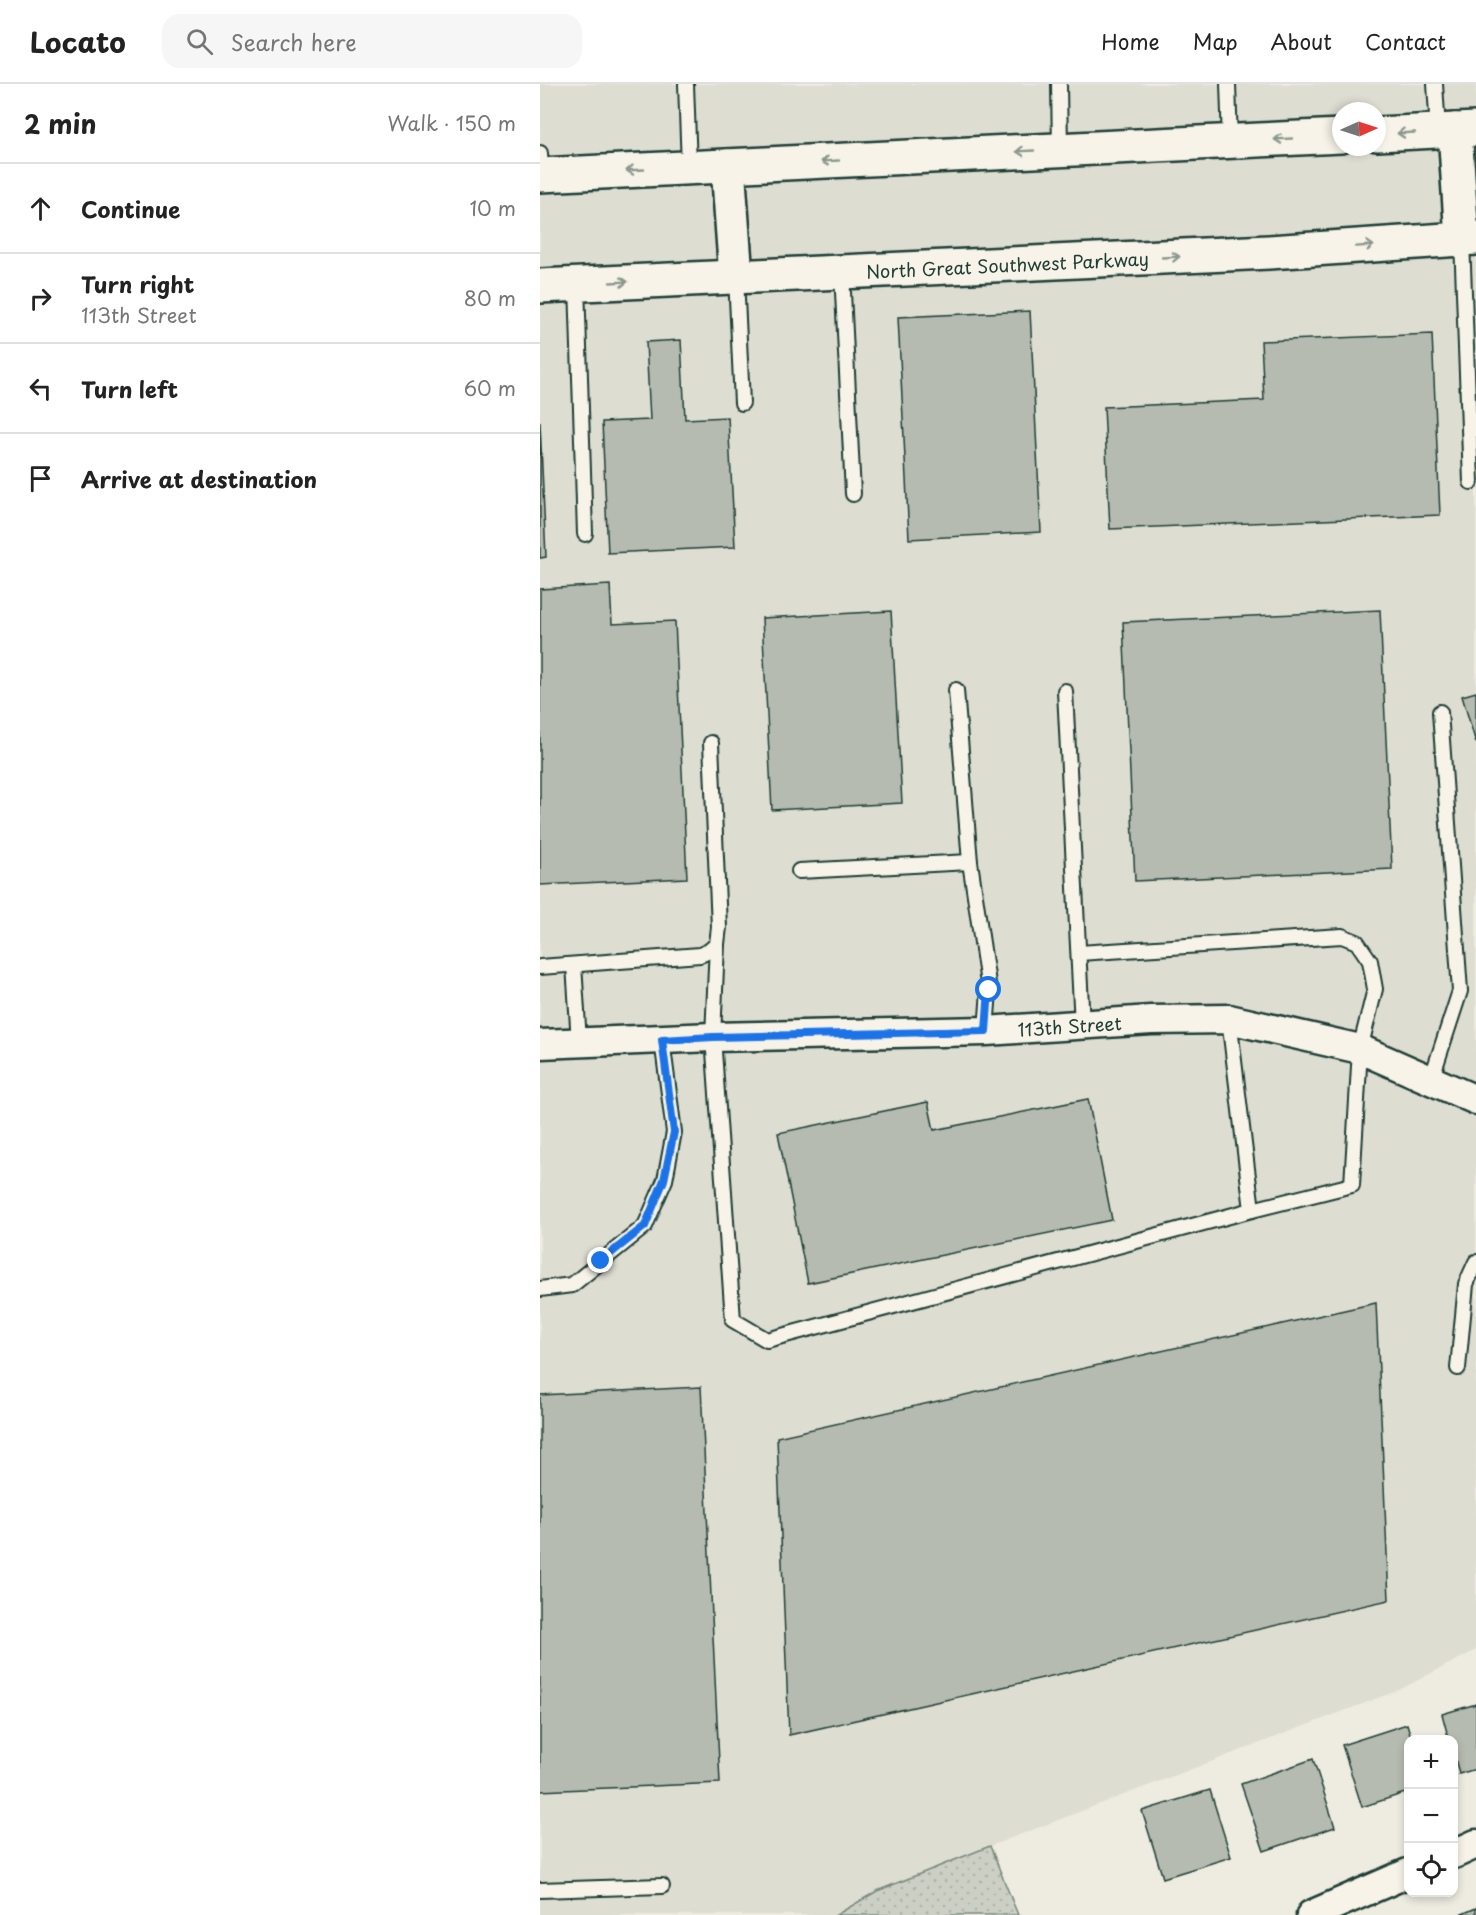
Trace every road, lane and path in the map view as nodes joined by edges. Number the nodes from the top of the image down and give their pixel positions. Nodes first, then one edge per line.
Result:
1 (686, 84) edge
2 (1059, 84) edge
3 (1228, 84) edge
4 (1435, 84) edge
5 (1456, 130) edge
6 (1386, 134) edge
7 (1332, 136) edge
8 (1230, 142) junction
9 (1060, 149) junction
10 (728, 166) junction
11 (689, 167) junction
12 (540, 168) edge
13 (1469, 239) edge
14 (842, 272) junction
15 (736, 277) junction
16 (577, 284) junction
17 (540, 286) edge
18 (742, 403) dead end
19 (1472, 482) dead end
20 (853, 494) dead end
21 (585, 534) dead end
22 (956, 690) dead end
23 (1065, 691) dead end
24 (1440, 712) dead end
25 (711, 743) dead end
26 (970, 862) junction
27 (799, 870) dead end
28 (717, 944) junction
29 (1079, 953) junction
30 (574, 965) junction
31 (540, 967) edge
32 (1229, 1019) junction
33 (1082, 1025) junction
34 (986, 1031) junction
35 (713, 1037) junction
36 (662, 1040) junction
37 (579, 1042) junction
38 (540, 1044) edge
39 (1359, 1049) junction
40 (1431, 1080) junction
41 (1476, 1100) edge
42 (1252, 1210) junction
43 (1476, 1262) edge
44 (540, 1289) edge
45 (1458, 1368) dead end
46 (1476, 1844) edge
47 (1458, 1852) edge
48 (1404, 1875) edge
49 (662, 1886) dead end
50 (540, 1890) edge
51 (1311, 1915) edge

1 - 11 lane
2 - 9 lane
3 - 8 lane
4 - 5 lane
5 -> 6 street
5 - 13 street
7 -> 8 street
8 - 9 street
9 -> 10 street
10 - 11 street
10 - 15 street
11 -> 12 street
14 -> 13 street, North Great Southwest Parkway
13 - 19 lane
14 - 15 street, North Great Southwest Parkway
14 - 20 lane
16 -> 15 street, North Great Southwest Parkway
15 - 18 lane
16 - 17 street, North Great Southwest Parkway
16 - 21 lane
22 - 26 lane
23 - 29 lane
24 - 40 lane
25 - 28 lane
26 - 27 lane
26 - 34 lane
28 - 30 lane
28 - 35 lane
29 - 33 lane
29 - 39 lane
30 - 31 lane
30 - 37 lane
32 - 33 street, 113th Street
32 - 39 street, 113th Street
32 - 42 lane
33 - 34 street, 113th Street
34 - 35 street, 113th Street
35 - 36 street, 113th Street
35 - 42 lane
36 - 37 street, 113th Street
36 - 44 lane
37 - 38 street, 113th Street
39 - 40 street, 113th Street
39 - 42 lane
40 - 41 street, 113th Street
43 - 45 lane
46 - 47 street
48 - 51 street
49 - 50 lane

